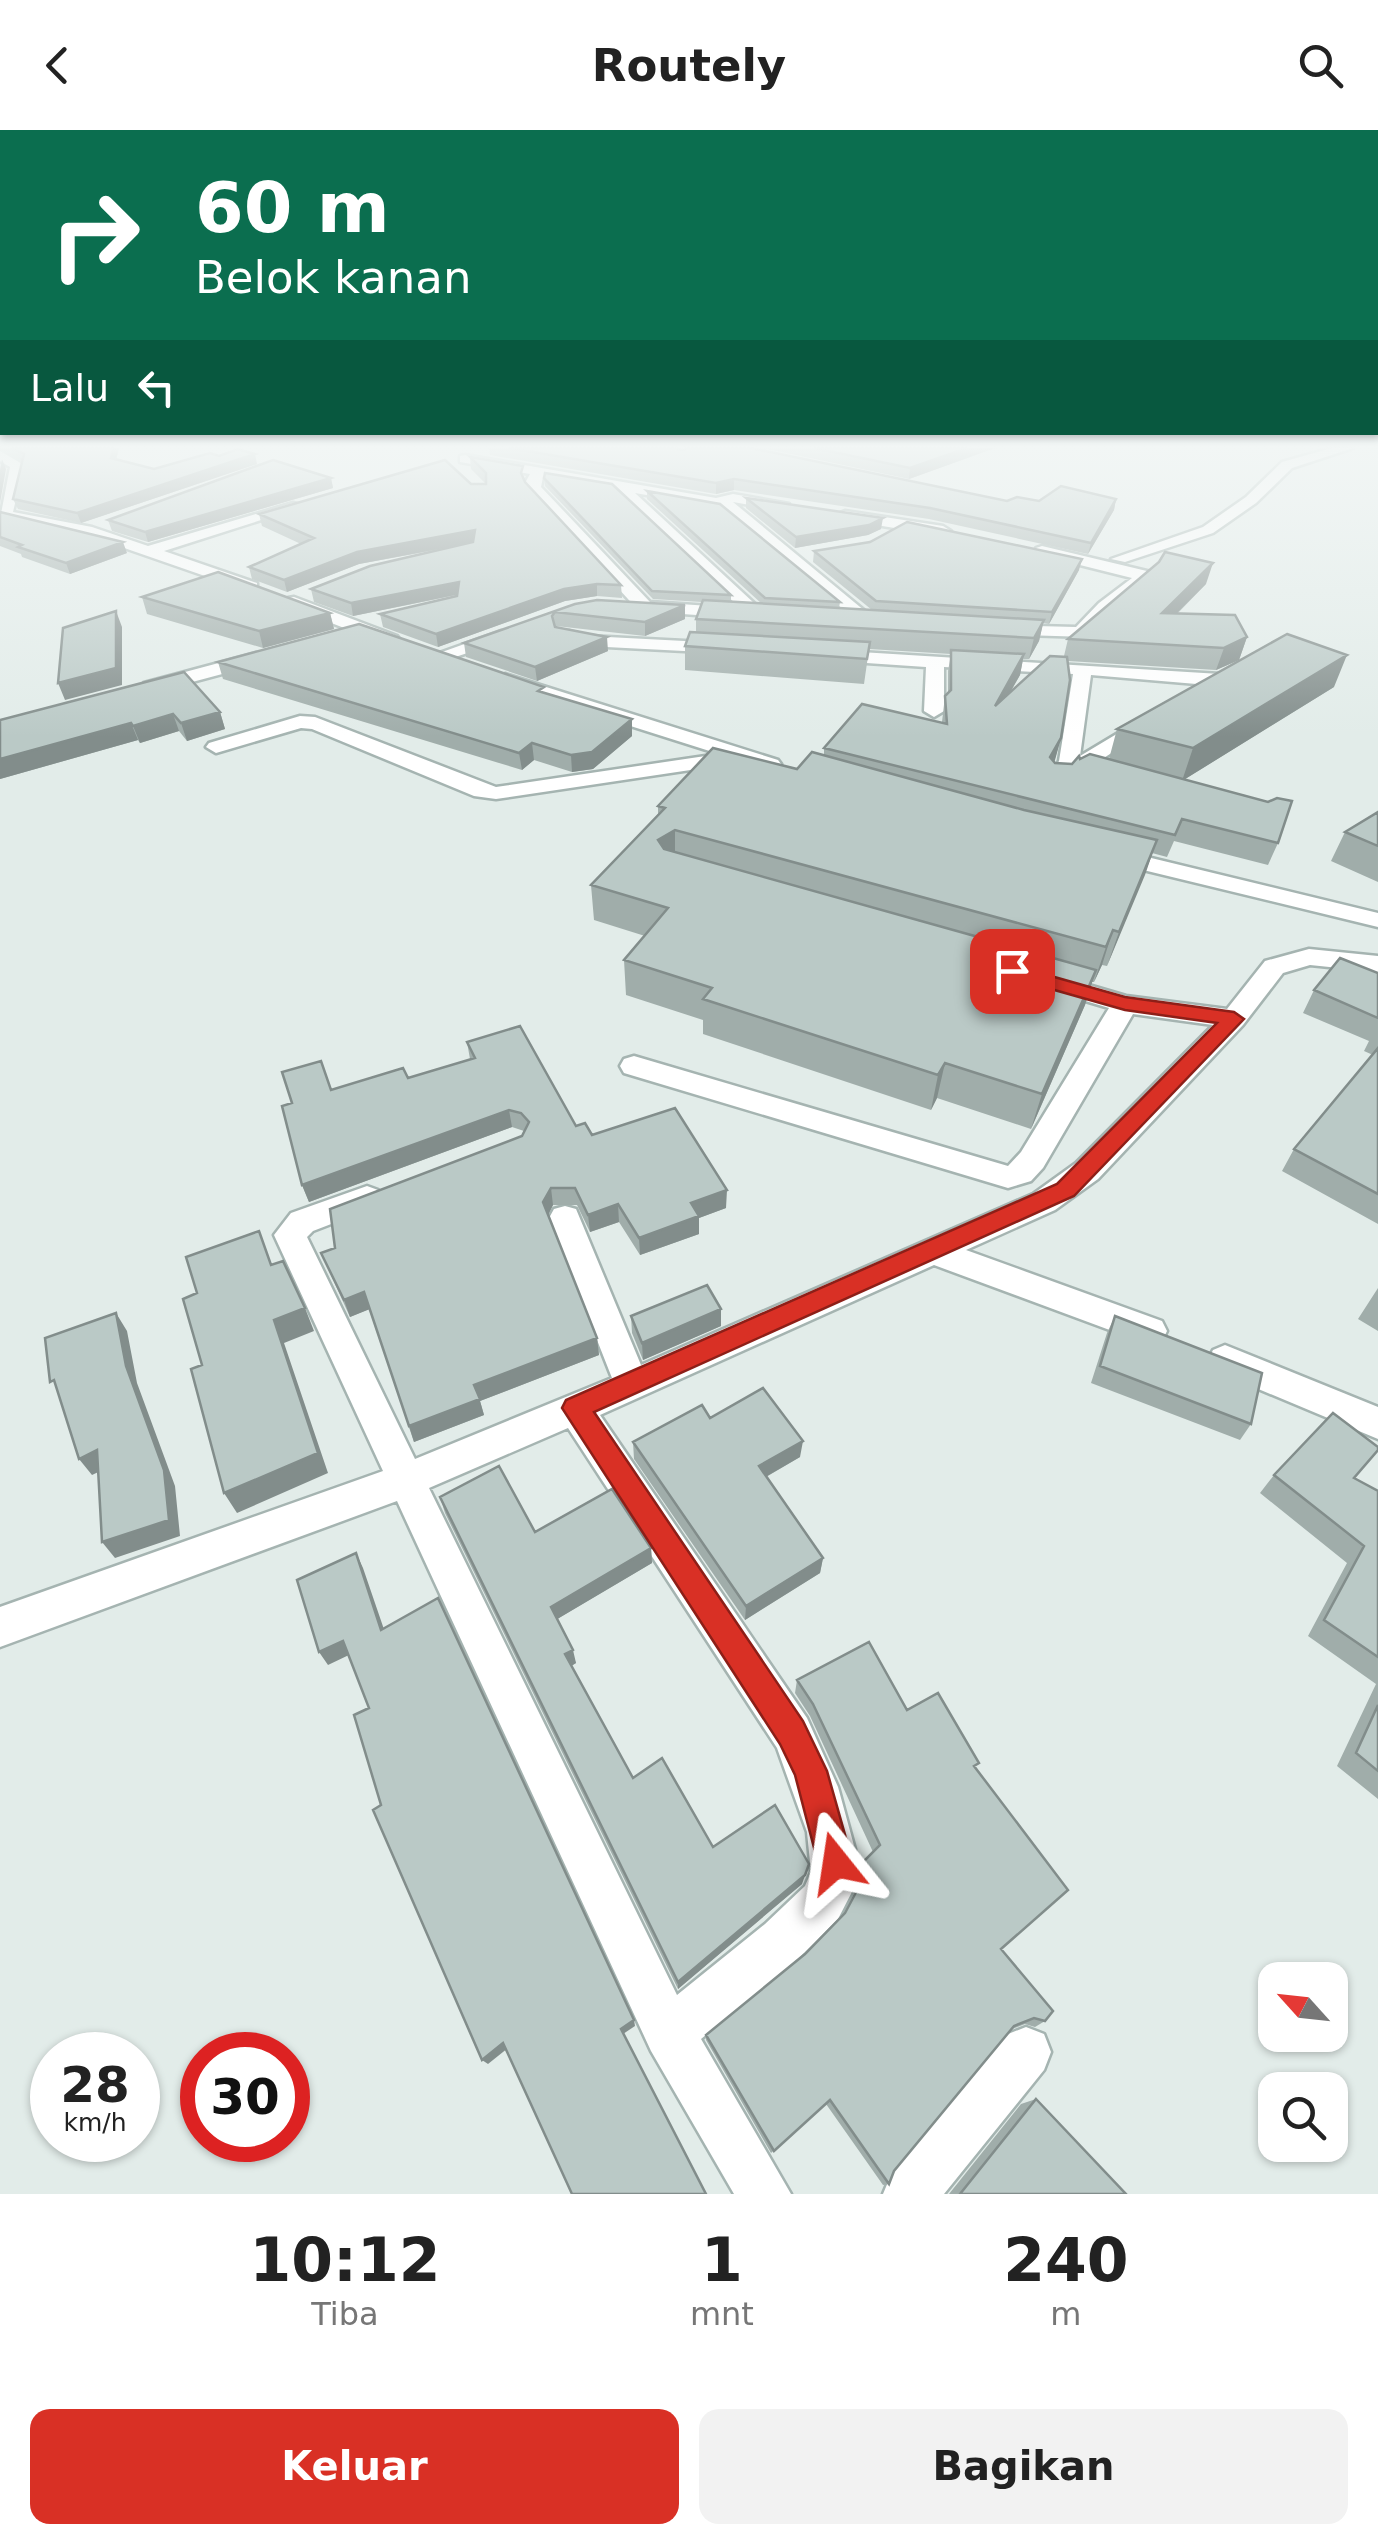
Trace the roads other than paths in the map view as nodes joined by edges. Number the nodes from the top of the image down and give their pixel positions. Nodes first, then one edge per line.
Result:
1 (131, 544) edge
2 (167, 544) edge
3 (587, 544) edge
4 (686, 544) edge
5 (779, 544) edge
6 (1164, 544) edge
7 (1025, 548) edge
8 (148, 550) junction
9 (814, 554) edge
10 (795, 557) junction
11 (1119, 559) dead end
12 (320, 588) edge
13 (290, 600) junction
14 (609, 605) edge
15 (646, 606) junction
16 (386, 617) edge
17 (831, 618) edge
18 (868, 621) junction
19 (888, 622) edge
20 (359, 627) junction
21 (985, 629) edge
22 (518, 630) edge
23 (563, 634) edge
24 (327, 640) edge
25 (739, 650) edge
26 (270, 655) edge
27 (817, 655) edge
28 (437, 657) junction
29 (934, 663) junction
30 (1083, 670) junction
31 (137, 691) edge
32 (1190, 698) edge
33 (934, 711) dead end
34 (1158, 717) edge
35 (216, 747) dead end
36 (745, 756) junction
37 (1070, 768) junction
38 (801, 772) edge
39 (1117, 774) edge
40 (1082, 848) edge
41 (1378, 920) edge
42 (1378, 964) edge
43 (1031, 977) edge
44 (1125, 1004) junction
45 (1234, 1019) junction
46 (634, 1066) dead end
47 (390, 1189) edge
48 (565, 1218) dead end
49 (932, 1251) junction
50 (632, 1386) junction
51 (575, 1408) junction
52 (1378, 1423) edge
53 (409, 1479) junction
54 (0, 1627) edge
55 (668, 2033) junction
56 (1026, 2052) dead end
57 (764, 2194) edge
58 (910, 2194) edge

1 - 8 street
2 - 8 street
3 - 15 street
4 - 15 street
5 - 10 street
6 - 11 street
7 - 21 street
8 - 13 street
9 - 10 street
10 - 18 street
12 - 13 street
13 - 20 street
14 - 15 street
16 - 20 street
17 - 18 street
18 - 19 street
20 - 24 street
20 - 28 street
22 - 28 street
23 - 25 street
26 - 31 street
27 - 29 street
28 - 36 street
29 - 30 street
29 - 33 street
30 - 32 street
30 - 37 street
34 - 37 street
35 - 36 street
36 - 38 street
37 - 39 street
40 - 41 street
42 - 45 street
43 - 44 street
44 - 45 street
44 - 46 street
45 - 49 street
47 - 53 street
48 - 50 street
49 - 50 street
49 - 52 street
50 - 51 street
51 - 53 street
51 - 55 street
53 - 54 street
53 - 55 street
55 - 57 street
56 - 58 street

